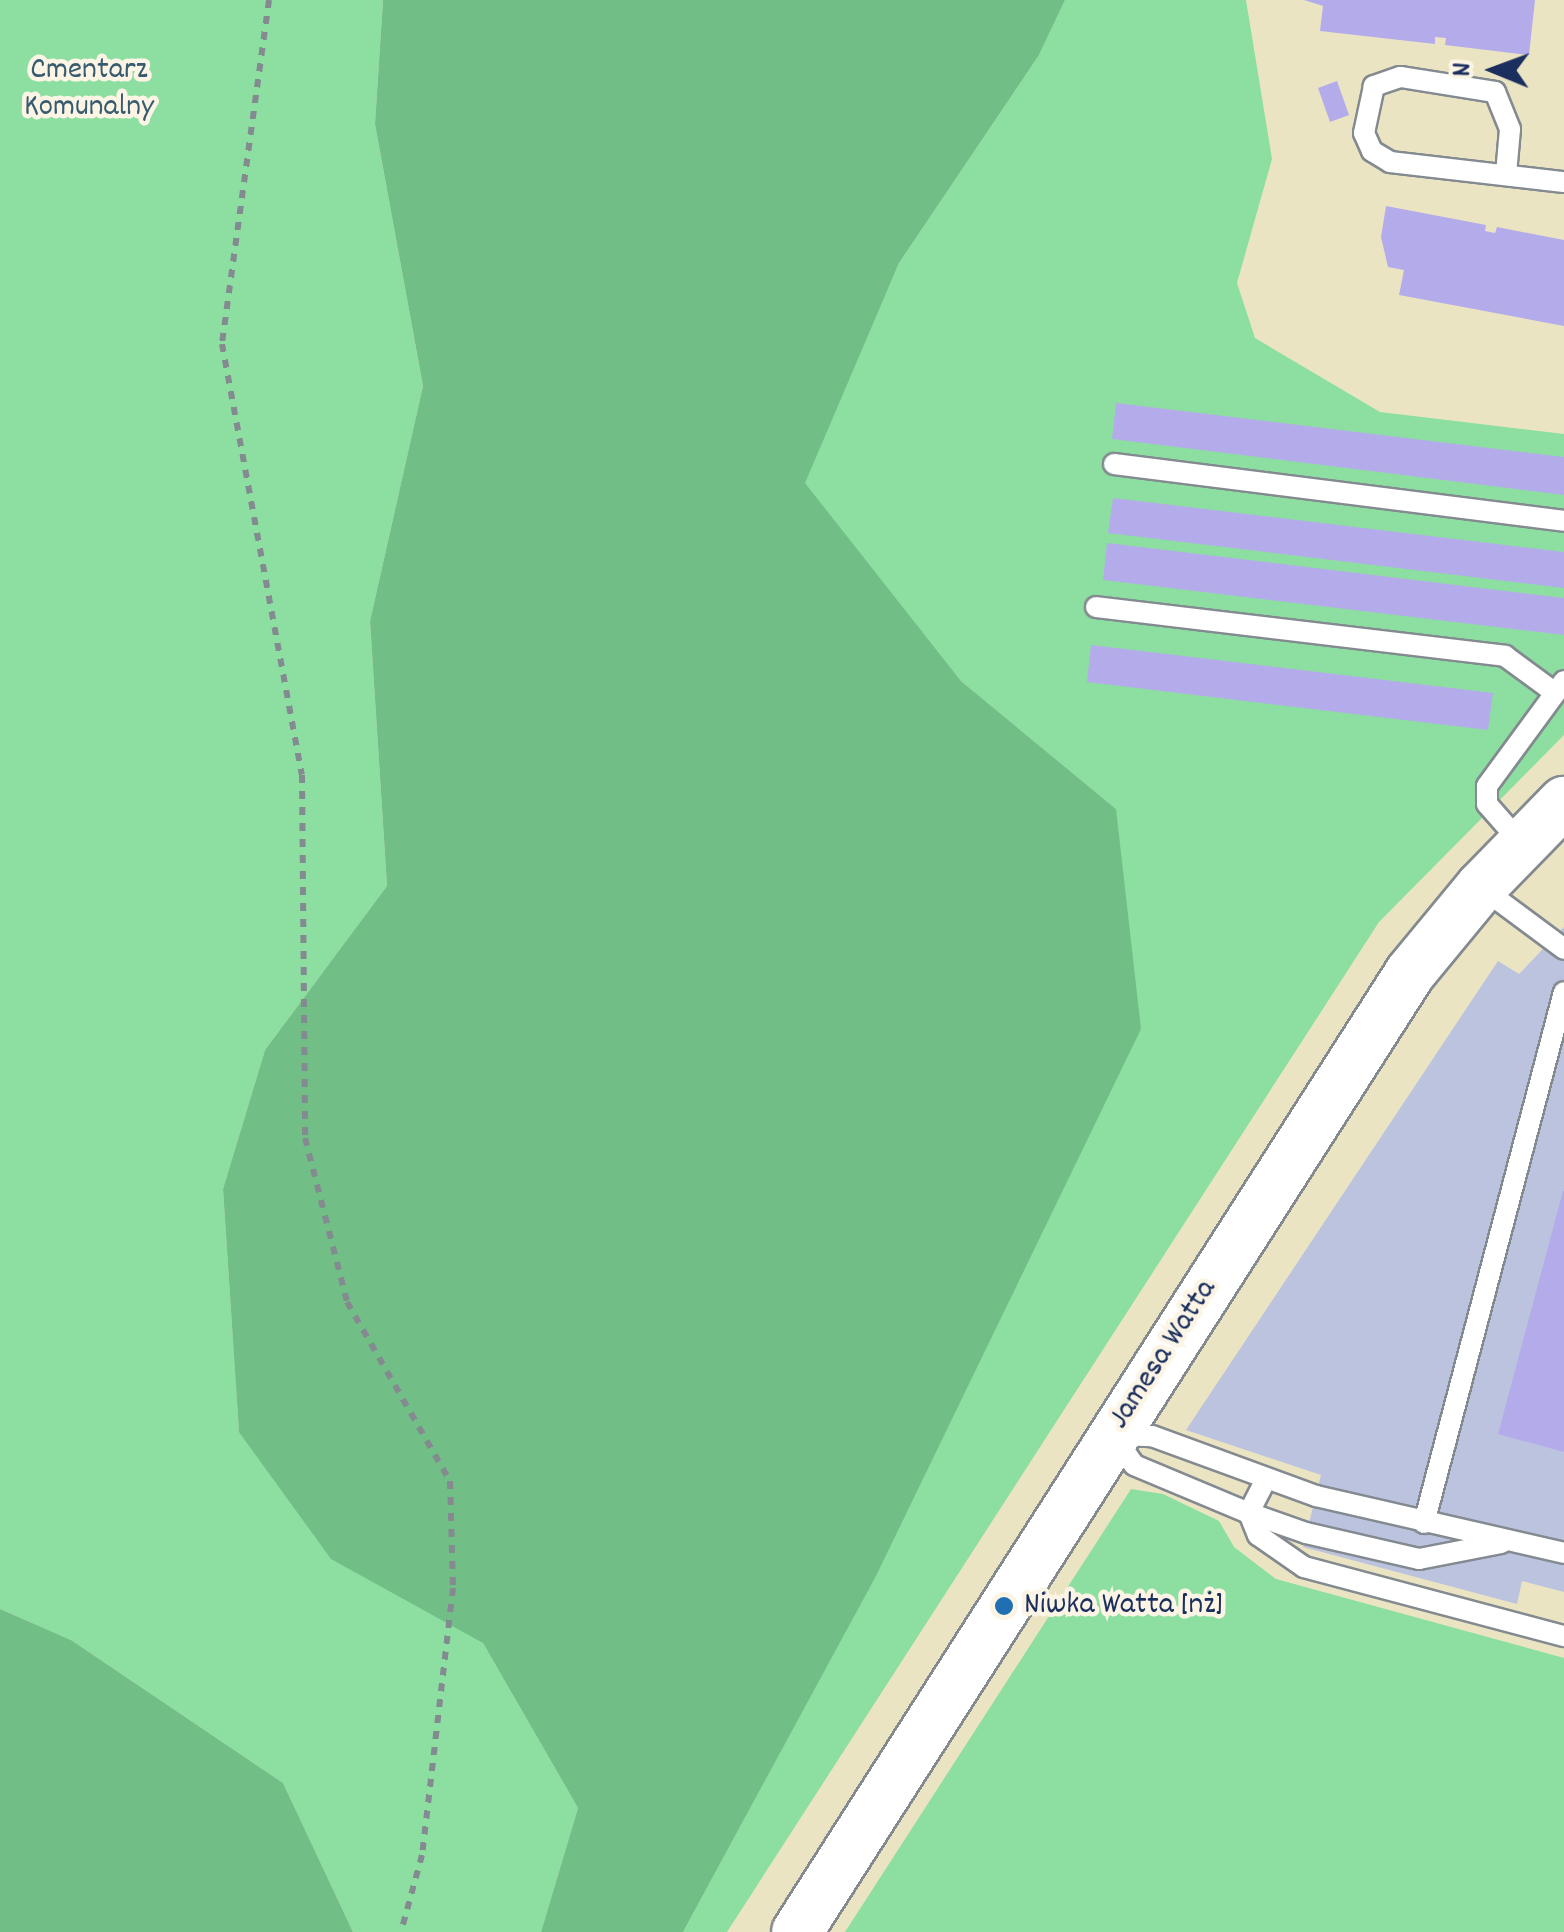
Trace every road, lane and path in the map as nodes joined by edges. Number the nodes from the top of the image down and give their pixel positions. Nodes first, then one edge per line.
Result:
1 (269, 0) edge
2 (1506, 174) junction
3 (1564, 182) edge
4 (1114, 464) dead end
5 (1564, 521) edge
6 (1096, 607) dead end
7 (1559, 686) edge
8 (1564, 802) edge
9 (1522, 844) junction
10 (1481, 887) junction
11 (1564, 948) edge
12 (1564, 992) edge
13 (1112, 1435) junction
14 (1264, 1483) junction
15 (1249, 1513) junction
16 (1424, 1523) junction
17 (1513, 1540) junction
18 (1564, 1553) edge
19 (1564, 1636) edge
20 (402, 1932) edge
21 (797, 1932) edge

1 - 20 path
2 - 2 lane
2 - 3 lane
4 - 5 lane
6 - 7 lane
7 - 9 lane
8 - 9 street, Jamesa Watta
9 - 10 street, Jamesa Watta
10 - 11 lane
10 - 13 street, Jamesa Watta
12 - 16 lane
13 - 14 lane
13 - 15 lane
13 - 21 street, Jamesa Watta
14 - 15 lane
14 - 16 lane
15 - 17 lane
15 - 19 lane
16 - 17 lane
17 - 18 lane

